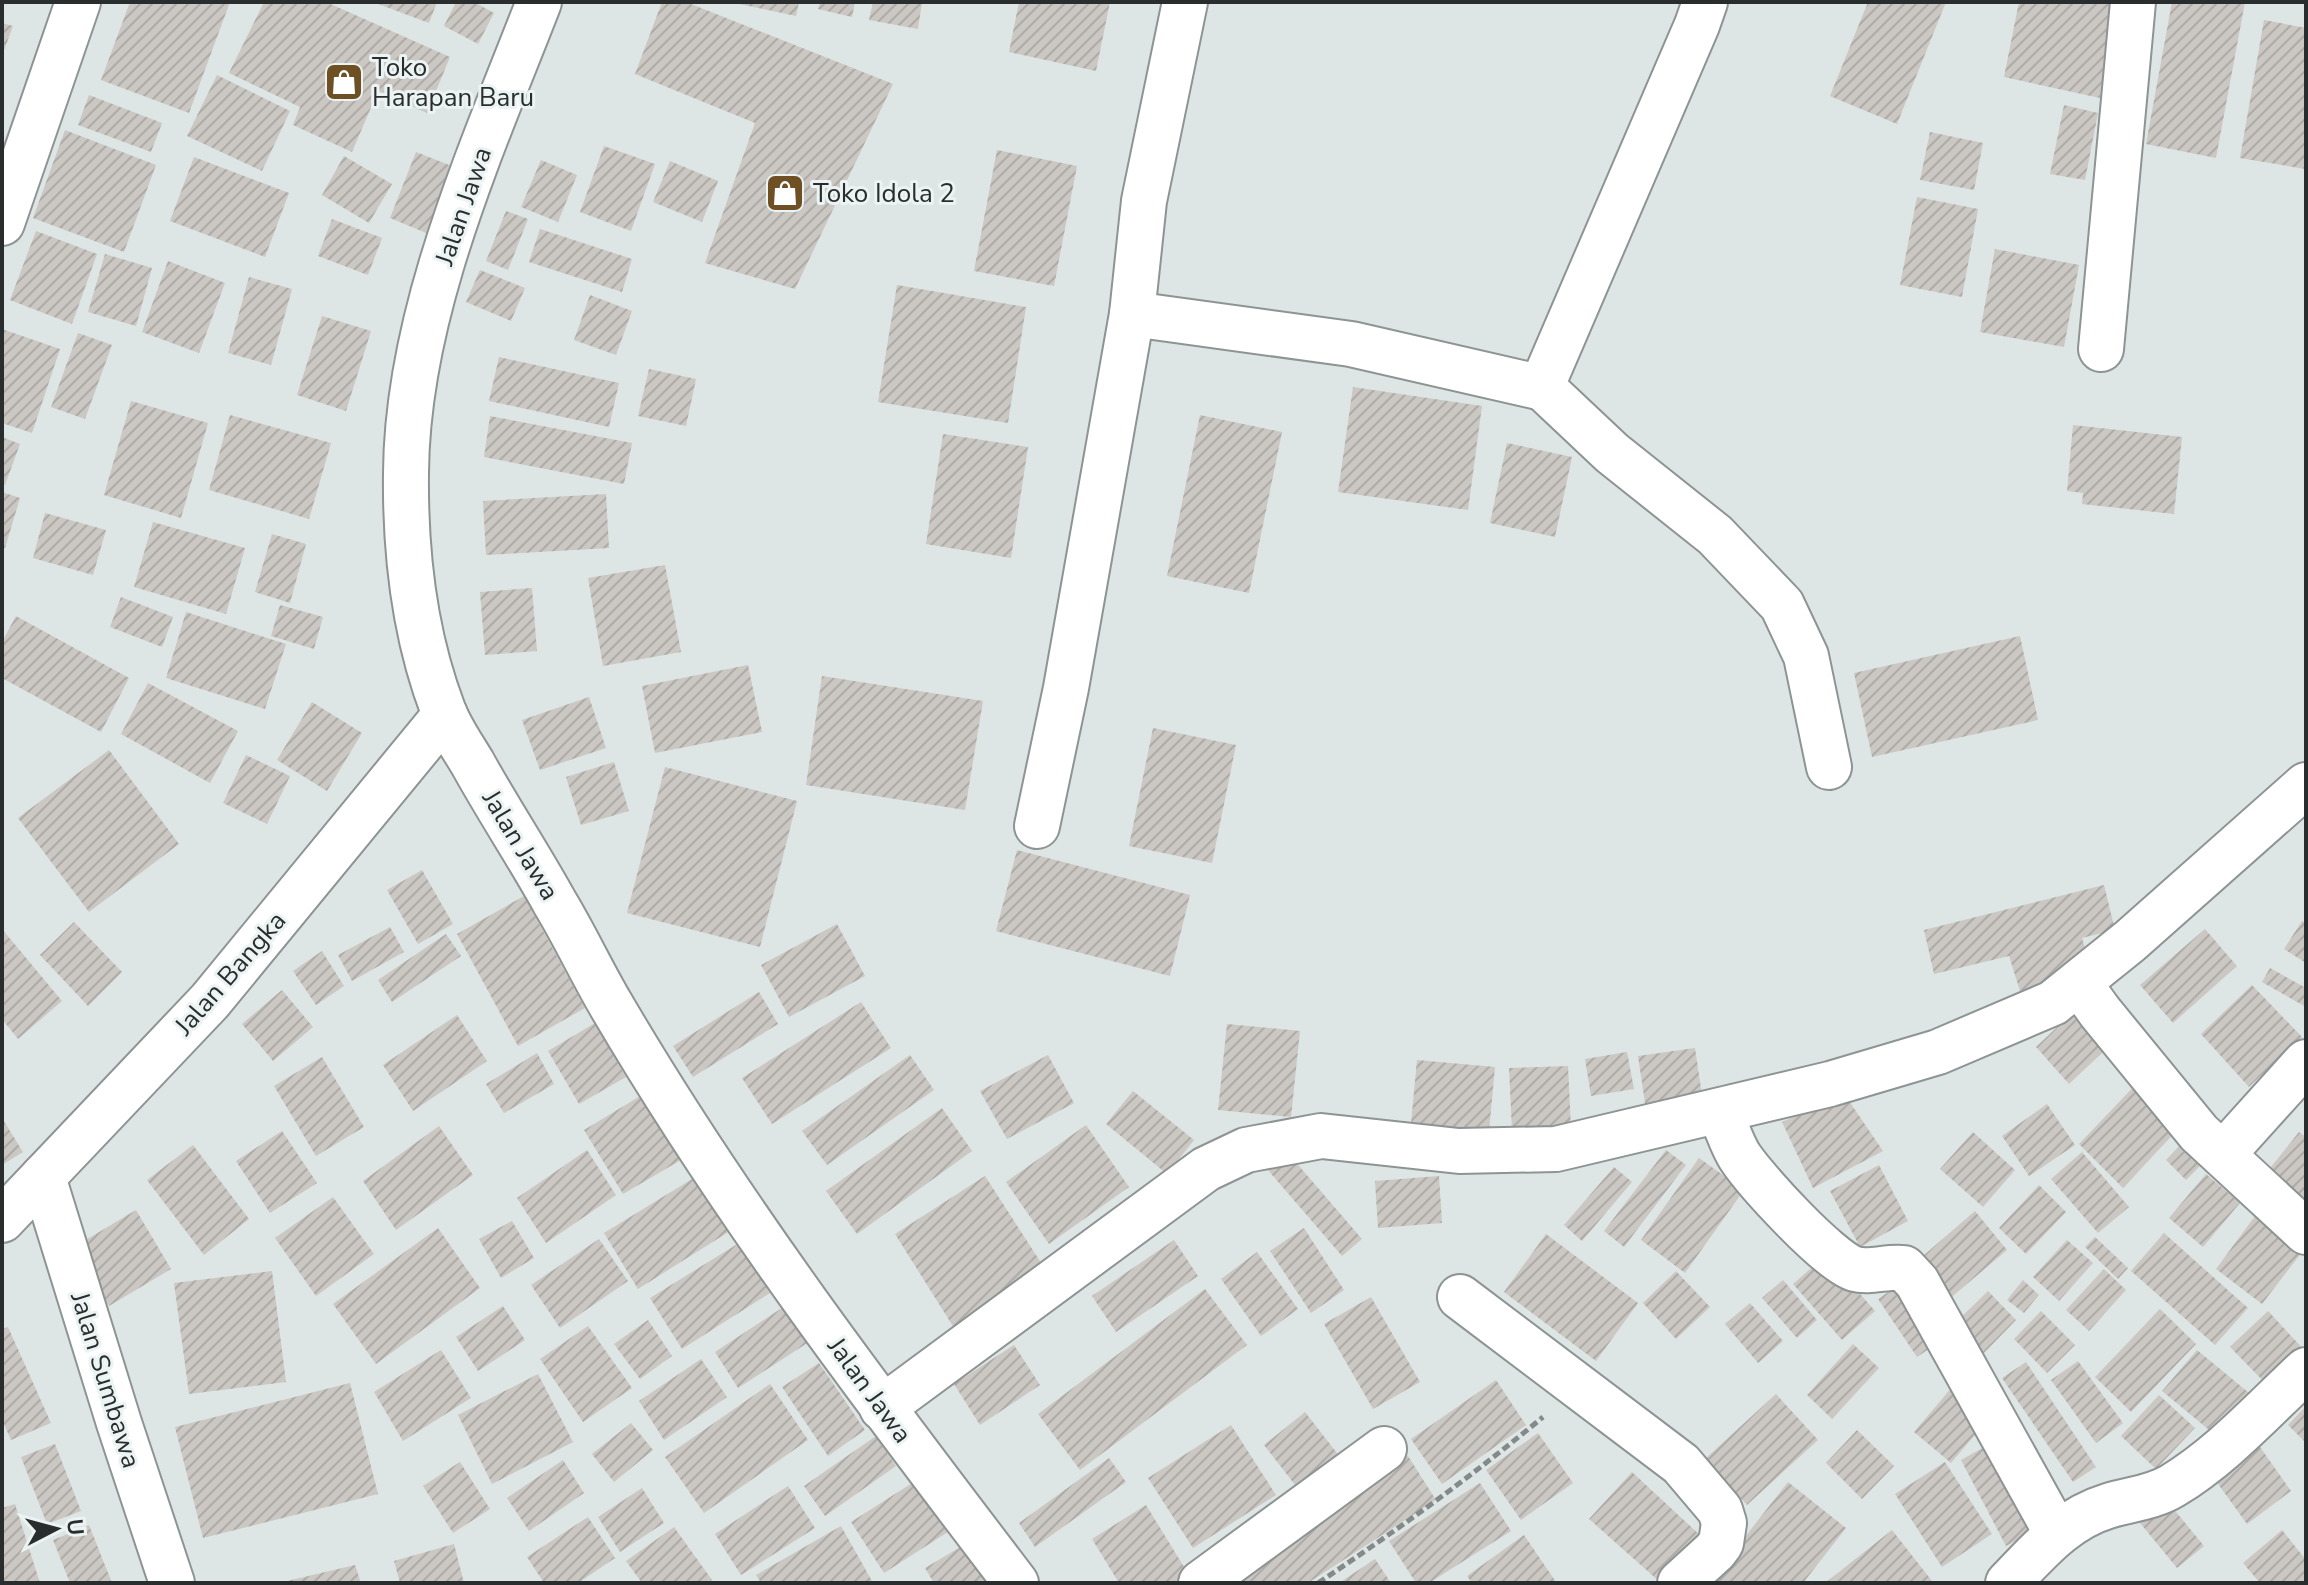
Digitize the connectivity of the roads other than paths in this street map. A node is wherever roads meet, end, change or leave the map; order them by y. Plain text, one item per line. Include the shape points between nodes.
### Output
1 (78, 2) edge
2 (539, 2) edge
3 (1185, 2) edge
4 (1705, 2) edge
5 (2133, 2) edge
6 (2, 223) edge
7 (1132, 314) junction
8 (2101, 349) dead end
9 (1543, 388) junction
10 (445, 715) junction
11 (1829, 767) dead end
12 (2306, 785) edge
13 (1037, 826) dead end
14 (2088, 996) junction
15 (2306, 1062) edge
16 (1728, 1131) junction
17 (2223, 1154) junction
18 (43, 1177) junction
19 (2, 1220) edge
20 (2306, 1232) edge
21 (1460, 1297) dead end
22 (2306, 1370) edge
23 (882, 1408) junction
24 (1384, 1449) dead end
25 (2057, 1534) junction
26 (172, 1583) edge
27 (1016, 1583) edge
28 (1201, 1583) edge
29 (1680, 1583) edge
30 (2008, 1583) edge

1 - 6 street
2 - 10 street, Jalan Jawa via 480,153 428,310 412,396 406,470 410,577 429,669
3 - 7 street via 1144,201
4 - 9 street
5 - 8 street
7 - 9 street via 1351,344
7 - 13 street
9 - 11 street via 1612,453 1715,535 1782,605 1806,656
10 - 18 street, Jalan Bangka via 210,1001
10 - 23 street, Jalan Jawa via 611,1005 780,1266
12 - 14 street via 2130,941
14 - 16 street via 2053,1003 1938,1052 1830,1084
14 - 17 street via 2199,1133
15 - 17 street
16 - 23 street via 1556,1149 1459,1151 1321,1136 1246,1150 1206,1169
16 - 25 street via 1789,1212 1849,1267 1897,1267 1910,1273
17 - 20 street
18 - 19 street, Jalan Bangka
18 - 26 street, Jalan Sumbawa
21 - 29 street via 1681,1464 1720,1510 1721,1543
22 - 25 street via 2215,1455 2172,1486 2076,1518
23 - 27 street, Jalan Jawa
24 - 28 street
25 - 30 street

